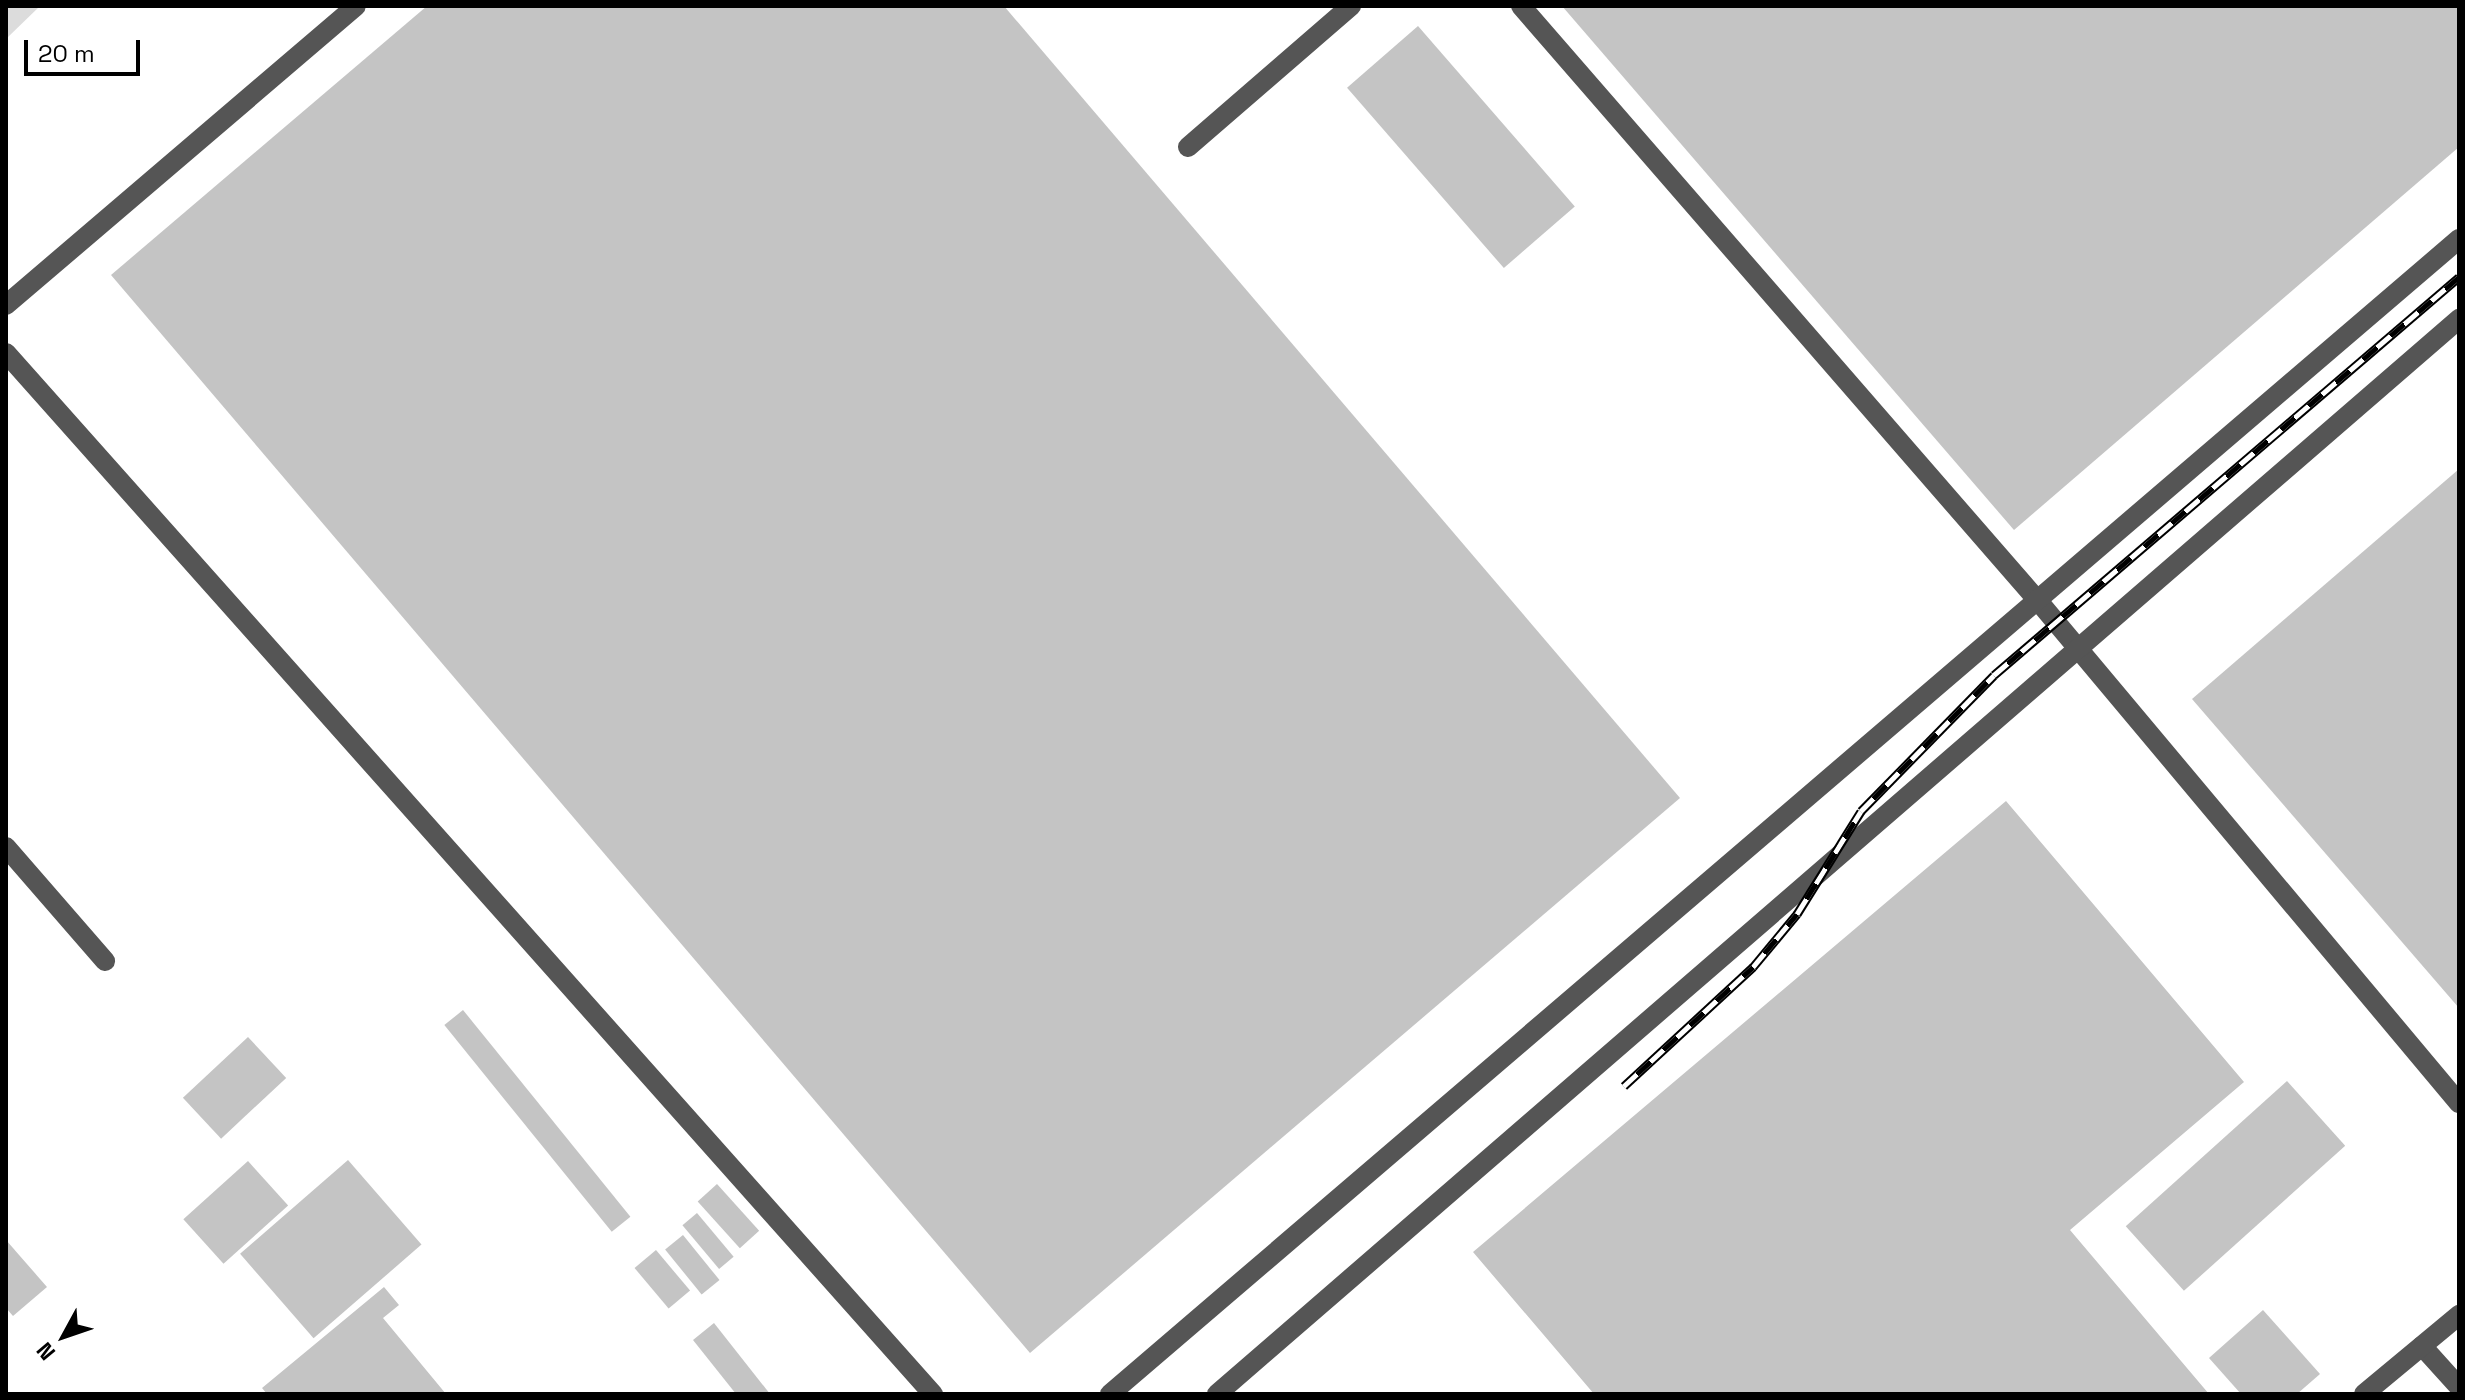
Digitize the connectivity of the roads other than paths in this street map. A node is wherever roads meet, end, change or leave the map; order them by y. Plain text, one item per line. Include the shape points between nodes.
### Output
1 (356, 6) edge
2 (1351, 6) edge
3 (1521, 6) edge
4 (1188, 147) dead end
5 (2459, 239) edge
6 (6, 305) edge
7 (2459, 319) edge
8 (6, 353) edge
9 (2039, 602) junction
10 (2076, 646) junction
11 (6, 847) edge
12 (105, 961) dead end
13 (2459, 1103) edge
14 (2459, 1315) edge
15 (2422, 1346) junction
16 (2459, 1387) edge
17 (933, 1394) edge
18 (1110, 1394) edge
19 (1217, 1394) edge
20 (2364, 1394) edge

1 - 6 lane
2 - 4 lane
3 - 9 lane
5 - 9 lane
7 - 10 lane
8 - 17 lane
9 - 10 lane
9 - 18 lane
10 - 13 lane
10 - 19 lane
11 - 12 lane
14 - 15 lane
15 - 16 lane
15 - 20 lane

